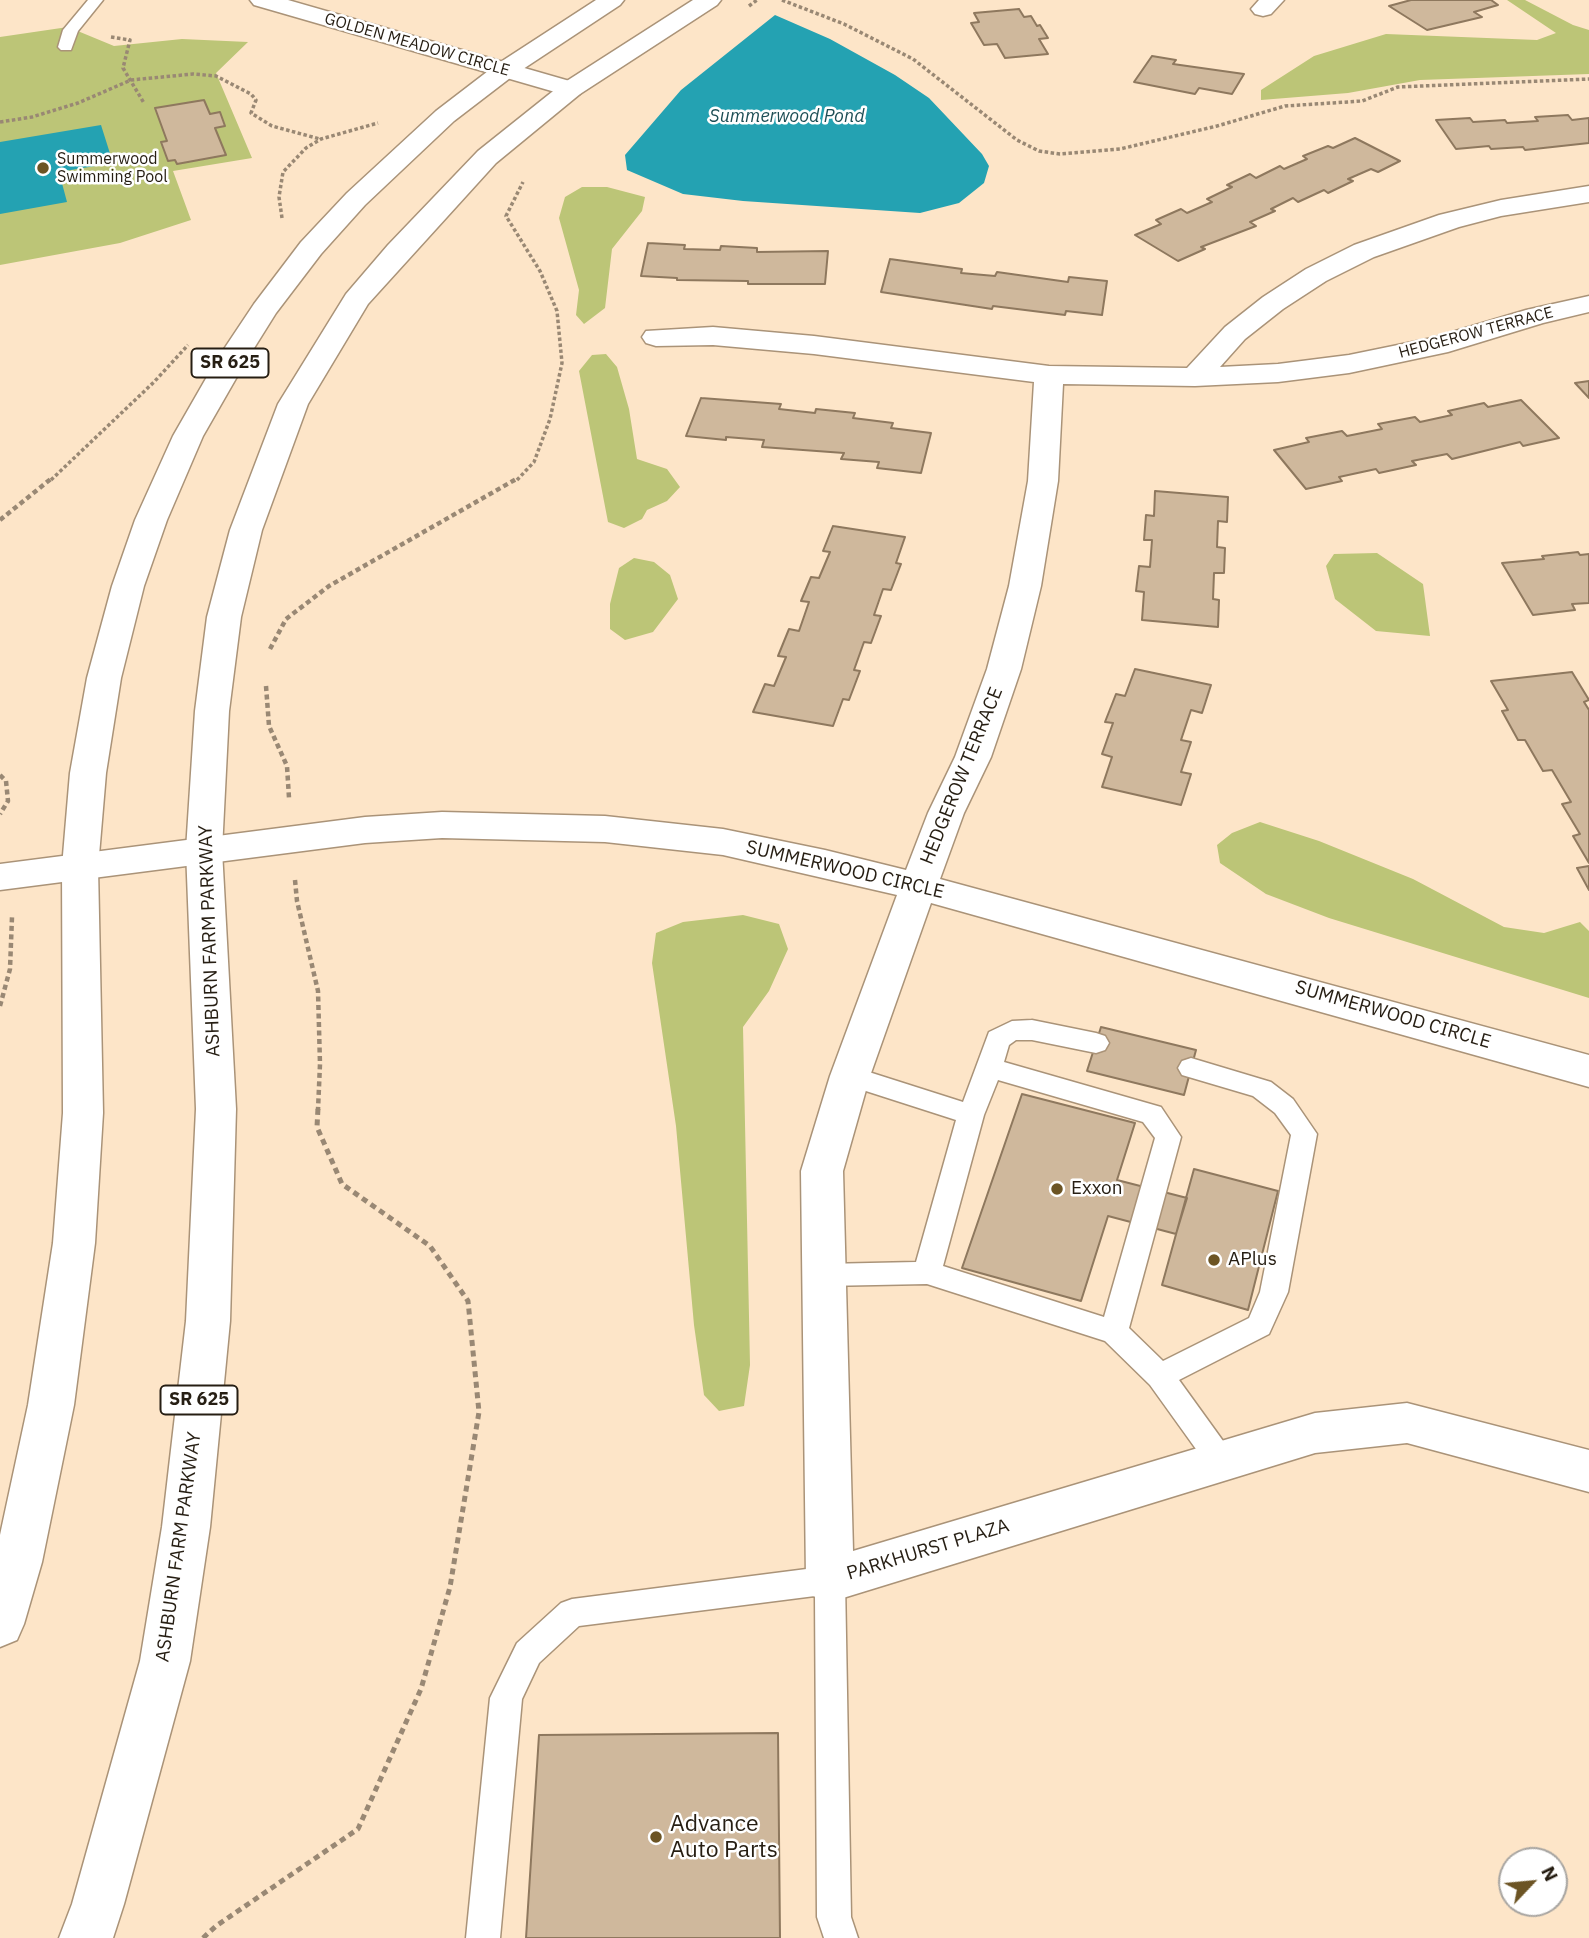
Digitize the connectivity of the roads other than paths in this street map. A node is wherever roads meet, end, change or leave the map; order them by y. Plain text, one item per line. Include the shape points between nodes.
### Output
1 (96, 0) edge
2 (262, 0) edge
3 (612, 0) edge
4 (709, 0) edge
5 (66, 47) dead end
6 (505, 70) junction
7 (571, 89) junction
8 (1589, 194) edge
9 (1589, 304) edge
10 (656, 337) dead end
11 (1049, 375) junction
12 (1195, 377) junction
13 (204, 850) junction
14 (80, 867) junction
15 (4, 877) edge
16 (918, 887) junction
17 (1096, 1043) dead end
18 (990, 1068) junction
19 (1191, 1068) dead end
20 (1589, 1071) edge
21 (850, 1076) junction
22 (971, 1115) junction
23 (927, 1273) junction
24 (824, 1275) junction
25 (1114, 1332) junction
26 (1160, 1376) junction
27 (1221, 1461) junction
28 (1589, 1471) edge
29 (830, 1580) junction
30 (0, 1624) edge
31 (86, 1938) edge
32 (483, 1938) edge
33 (841, 1938) edge

1 - 5 lane via 71,30
2 - 6 street, GOLDEN MEADOW CIRCLE
3 - 6 street, SR 625
4 - 7 street, ASHBURN FARM PARKWAY / SR 625
6 - 7 street, GOLDEN MEADOW CIRCLE
6 - 14 street, SR 625 via 445,117 356,199 311,248 264,310 188,436 128,586 107,665 88,773
7 - 13 street, ASHBURN FARM PARKWAY / SR 625 via 487,156 398,251 356,300 293,404 246,530 224,617 212,711
8 - 12 street via 1501,208 1364,251 1273,303 1235,333
9 - 12 street, HEDGEROW TERRACE via 1438,346 1349,364
10 - 11 street, HEDGEROW TERRACE via 713,336 814,345
11 - 12 street, HEDGEROW TERRACE
11 - 16 street, HEDGEROW TERRACE via 1043,481 1010,645 973,757
13 - 14 street, SUMMERWOOD CIRCLE
13 - 16 street, SUMMERWOOD CIRCLE via 442,825 605,829 723,842
13 - 31 street, ASHBURN FARM PARKWAY / SR 625 via 216,1109 208,1321 186,1527 165,1661
14 - 15 street
14 - 30 street, SR 625 via 83,1113 74,1243 51,1405
16 - 20 street, SUMMERWOOD CIRCLE
16 - 21 street, PARKHURST PLAZA
17 - 18 lane via 1032,1030 1012,1031 998,1039
18 - 22 lane
18 - 25 lane via 1152,1114 1168,1137
19 - 26 lane via 1262,1089 1284,1106 1304,1134 1274,1293 1259,1326
21 - 22 lane
21 - 24 street, PARKHURST PLAZA via 822,1171
22 - 23 lane
23 - 24 lane
23 - 25 lane
24 - 29 street, PARKHURST PLAZA
25 - 26 lane
26 - 27 lane
27 - 28 street, PARKHURST PLAZA via 1315,1433 1407,1423
27 - 29 street, PARKHURST PLAZA
29 - 32 lane via 572,1613 528,1653 506,1698
29 - 33 lane via 834,1917

